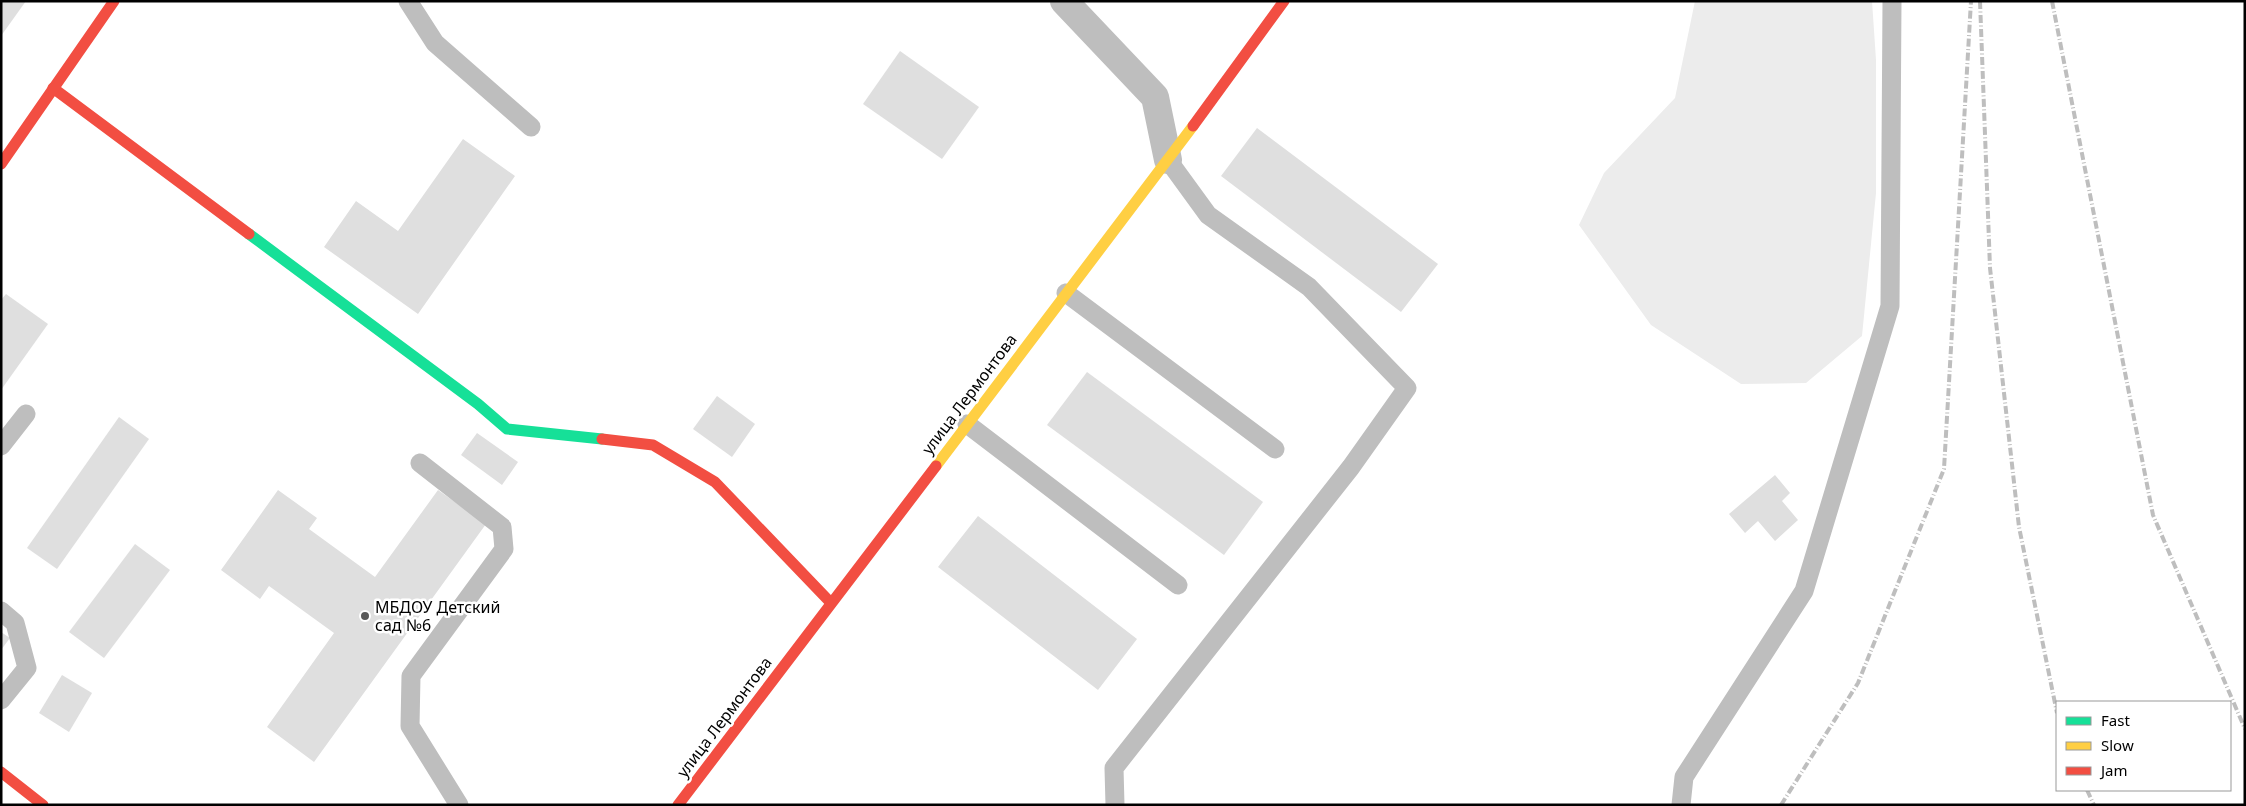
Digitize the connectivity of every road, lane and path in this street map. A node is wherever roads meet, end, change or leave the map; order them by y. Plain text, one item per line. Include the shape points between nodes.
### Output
1 (114, 1) edge
2 (408, 1) edge
3 (1064, 1) edge
4 (1284, 1) edge
5 (1892, 1) edge
6 (53, 88) junction
7 (531, 127) dead end
8 (1168, 160) junction
9 (1, 164) edge
10 (1066, 294) junction
11 (26, 414) dead end
12 (967, 424) junction
13 (1, 446) edge
14 (1275, 449) dead end
15 (420, 462) dead end
16 (1178, 585) dead end
17 (831, 603) junction
18 (1, 610) edge
19 (1, 700) edge
20 (1, 772) edge
21 (43, 805) edge
22 (459, 805) edge
23 (678, 805) edge
24 (1115, 805) edge
25 (1681, 805) edge

1 - 6 street
2 - 7 lane via 435,43
3 - 8 street via 1155,97
4 - 8 street, улица Лермонтова
5 - 25 lane via 1890,306 1804,591 1684,777
6 - 9 street
6 - 17 street via 470,398 507,429 653,445 715,482
8 - 10 street, улица Лермонтова
8 - 24 lane via 1208,215 1309,287 1407,388 1352,467 1114,768
10 - 12 street, улица Лермонтова
10 - 14 lane
11 - 13 lane
12 - 16 lane
12 - 17 street, улица Лермонтова
15 - 22 lane via 502,527 504,549 410,676 410,726
17 - 23 street, улица Лермонтова
18 - 19 lane via 15,623 27,668
20 - 21 street

